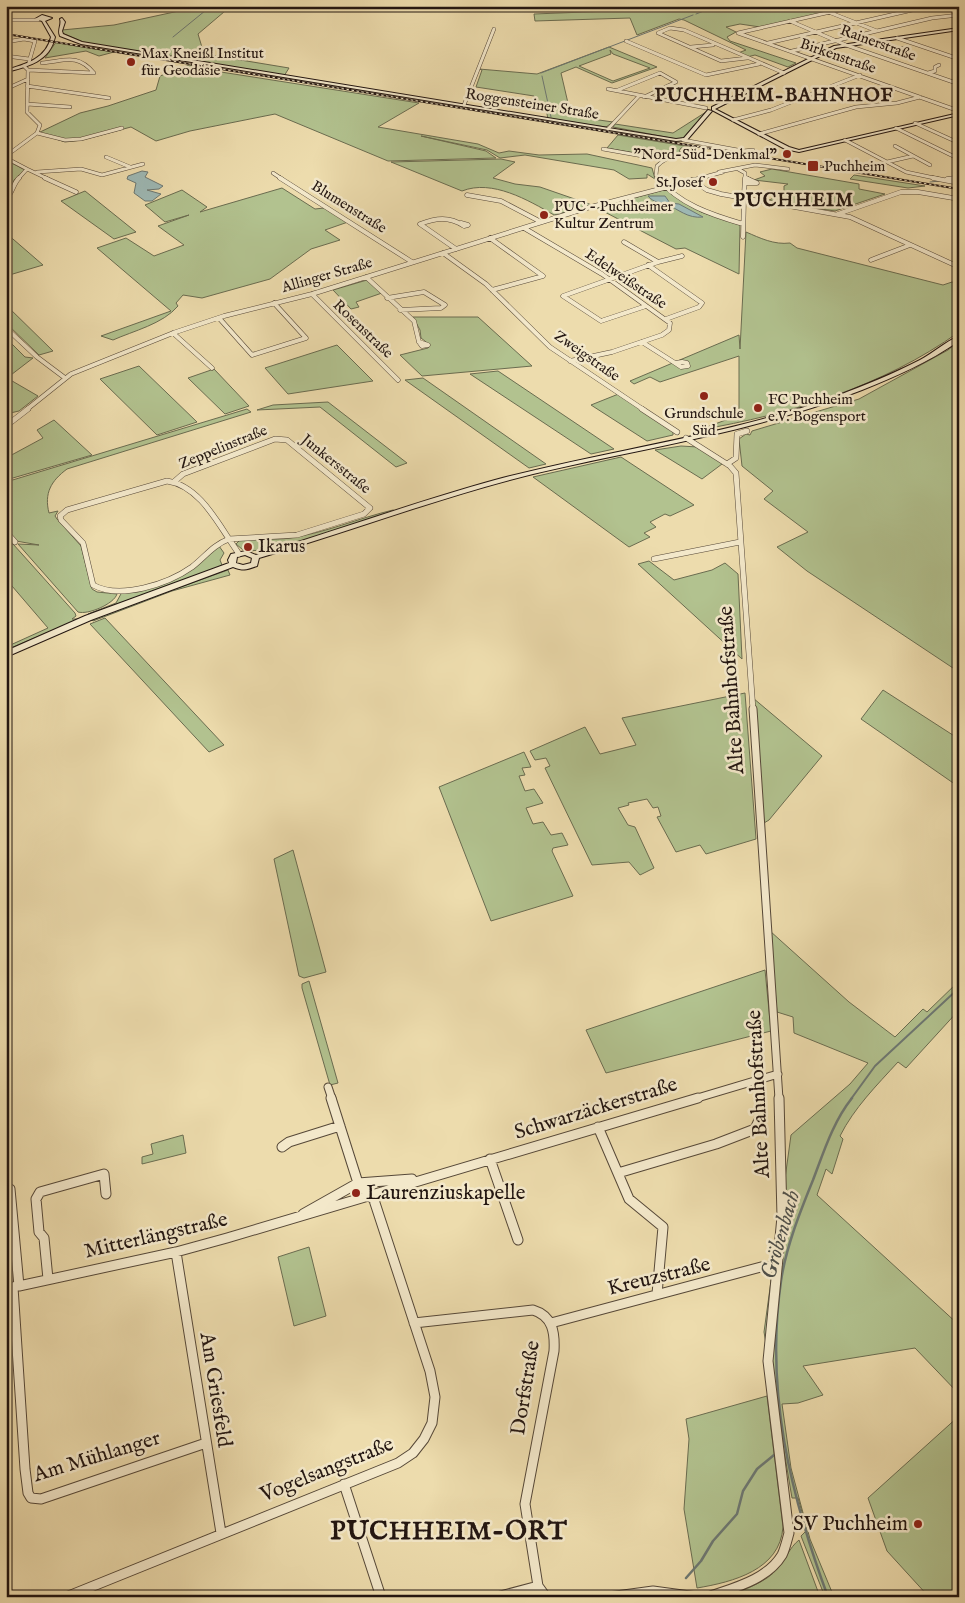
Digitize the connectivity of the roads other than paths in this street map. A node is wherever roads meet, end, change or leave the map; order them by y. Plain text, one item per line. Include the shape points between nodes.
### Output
1 (858, 6) edge
2 (930, 6) edge
3 (955, 6) edge
4 (912, 10) junction
5 (959, 10) edge
6 (830, 12) junction
7 (959, 15) edge
8 (41, 17) junction
9 (932, 18) junction
10 (6, 20) edge
11 (27, 20) joint
12 (790, 21) junction
13 (856, 23) junction
14 (494, 29) dead end
15 (959, 29) edge
16 (877, 31) junction
17 (816, 32) junction
18 (897, 38) junction
19 (20, 40) joint
20 (626, 41) dead end
21 (837, 41) junction
22 (871, 41) junction
23 (6, 42) edge
24 (767, 43) junction
25 (714, 45) junction
26 (846, 45) junction
27 (690, 48) junction
28 (902, 48) dead end
29 (791, 51) junction
30 (6, 56) edge
31 (803, 56) junction
32 (747, 58) junction
33 (811, 58) junction
34 (959, 59) edge
35 (806, 61) junction
36 (42, 63) dead end
37 (760, 64) junction
38 (939, 65) dead end
39 (26, 68) junction
40 (6, 71) edge
41 (784, 73) junction
42 (928, 73) junction
43 (860, 75) junction
44 (28, 79) junction
45 (959, 84) edge
46 (27, 86) junction
47 (6, 88) edge
48 (608, 89) dead end
49 (618, 90) junction
50 (642, 96) junction
51 (920, 97) junction
52 (109, 98) dead end
53 (26, 104) junction
54 (464, 105) junction
55 (70, 107) dead end
56 (711, 109) junction
57 (959, 112) edge
58 (733, 120) junction
59 (915, 123) junction
60 (122, 128) dead end
61 (896, 128) junction
62 (608, 129) junction
63 (37, 132) junction
64 (759, 134) junction
65 (683, 140) junction
66 (845, 140) junction
67 (959, 143) edge
68 (895, 146) dead end
69 (603, 149) dead end
70 (8, 151) edge
71 (743, 151) dead end
72 (704, 155) dead end
73 (913, 156) junction
74 (106, 157) dead end
75 (6, 158) edge
76 (959, 159) edge
77 (665, 160) junction
78 (887, 162) junction
79 (143, 164) dead end
80 (930, 165) dead end
81 (130, 167) junction
82 (27, 169) junction
83 (738, 169) junction
84 (788, 169) dead end
85 (37, 172) junction
86 (273, 173) dead end
87 (745, 177) junction
88 (959, 177) edge
89 (692, 180) junction
90 (947, 180) junction
91 (745, 183) junction
92 (959, 183) edge
93 (667, 186) junction
94 (76, 192) dead end
95 (466, 195) dead end
96 (744, 198) junction
97 (6, 199) edge
98 (959, 199) edge
99 (838, 214) junction
100 (541, 222) junction
101 (461, 224) dead end
102 (743, 224) junction
103 (524, 228) junction
104 (743, 237) dead end
105 (490, 238) junction
106 (624, 242) dead end
107 (910, 245) junction
108 (456, 249) junction
109 (443, 253) junction
110 (682, 256) dead end
111 (870, 260) dead end
112 (412, 262) junction
113 (658, 262) junction
114 (648, 266) junction
115 (959, 267) edge
116 (366, 277) junction
117 (608, 279) junction
118 (492, 290) junction
119 (312, 294) junction
120 (388, 298) junction
121 (274, 304) junction
122 (646, 306) junction
123 (400, 310) junction
124 (219, 318) junction
125 (666, 319) junction
126 (6, 328) edge
127 (173, 333) junction
128 (959, 338) edge
129 (419, 342) dead end
130 (642, 342) junction
131 (570, 361) junction
132 (675, 363) dead end
133 (212, 368) dead end
134 (65, 378) junction
135 (398, 380) dead end
136 (6, 426) edge
137 (747, 431) dead end
138 (677, 432) dead end
139 (281, 438) joint
140 (686, 438) junction
141 (727, 464) junction
142 (175, 481) junction
143 (6, 532) edge
144 (229, 540) junction
145 (15, 542) dead end
146 (740, 542) junction
147 (239, 554) junction
148 (256, 557) junction
149 (654, 559) dead end
150 (233, 564) junction
151 (6, 654) edge
152 (778, 1074) junction
153 (328, 1087) dead end
154 (759, 1120) dead end
155 (340, 1126) junction
156 (598, 1127) junction
157 (282, 1147) dead end
158 (490, 1159) junction
159 (618, 1173) junction
160 (423, 1178) junction
161 (358, 1183) junction
162 (6, 1188) edge
163 (339, 1193) junction
164 (106, 1194) dead end
165 (369, 1196) junction
166 (344, 1202) junction
167 (300, 1216) junction
168 (518, 1240) dead end
169 (176, 1252) junction
170 (776, 1266) junction
171 (48, 1279) junction
172 (13, 1287) edge
173 (657, 1294) junction
174 (414, 1323) junction
175 (551, 1323) junction
176 (206, 1443) junction
177 (344, 1484) junction
178 (221, 1533) junction
179 (538, 1586) junction
180 (66, 1597) edge
181 (381, 1597) edge
182 (497, 1597) edge
183 (546, 1597) edge
184 (609, 1597) edge
185 (697, 1597) edge
186 (708, 1597) edge

1 - 6 street
2 - 4 street
3 - 5 street
4 - 9 street
4 - 13 street
6 - 12 street
6 - 13 street
7 - 9 street
8 - 11 street
8 - 39 street via 53,38 49,50
8 - 54 street, Roggensteiner Straße via 62,20 61,35 81,43
9 - 16 street
10 - 11 street
12 - 17 street, Rainerstraße
12 - 24 street, Birkenstraße via 738,33
13 - 16 street
13 - 17 street
14 - 54 street
15 - 18 street
16 - 21 street
17 - 21 street, Rainerstraße
17 - 24 street
18 - 22 street
18 - 34 street
19 - 23 street
19 - 30 street via 34,41 29,60
20 - 37 street via 706,75
21 - 26 street, Rainerstraße
21 - 29 street
22 - 26 street
22 - 28 street
24 - 29 street, Birkenstraße
25 - 27 street
25 - 27 street via 677,28 658,33
25 - 32 street
26 - 33 street
26 - 42 street, Rainerstraße
27 - 32 street via 723,61
29 - 31 street, Birkenstraße
31 - 33 street, Birkenstraße
31 - 35 street
32 - 37 street
33 - 35 street
33 - 43 street, Birkenstraße
35 - 41 street
36 - 39 street via 76,58 94,73
37 - 41 street
38 - 42 street
39 - 40 street
39 - 44 street
41 - 56 street
42 - 45 street, Rainerstraße
43 - 51 street, Birkenstraße
43 - 58 street via 772,110
44 - 46 street
44 - 47 street
46 - 52 street
46 - 53 street
48 - 49 street
49 - 50 street
49 - 50 street via 660,73 676,82
50 - 56 street
50 - 62 street
51 - 57 street, Birkenstraße
51 - 64 street via 856,107
53 - 55 street
53 - 63 street via 28,115 40,123
54 - 62 street, Roggensteiner Straße
56 - 58 street
56 - 65 street
57 - 59 street
58 - 64 street
59 - 61 street
59 - 67 street
60 - 63 street via 65,140
61 - 66 street
61 - 76 street
62 - 65 street, Roggensteiner Straße
63 - 70 street
64 - 66 street via 796,151
65 - 71 street, Roggensteiner Straße
66 - 78 street
68 - 73 street
69 - 77 street
70 - 75 street
72 - 77 street via 692,153
73 - 78 street
73 - 80 street
74 - 81 street
75 - 82 street
77 - 93 street via 657,166 656,173
78 - 90 street via 906,172
79 - 81 street
81 - 85 street via 102,175 81,170
82 - 85 street
82 - 97 street
83 - 84 street, Allinger Straße via 758,165
83 - 87 street via 745,173
83 - 89 street, Allinger Straße
85 - 94 street
86 - 112 street, Blumenstraße
87 - 91 street
87 - 91 street via 757,183
88 - 90 street
89 - 93 street, Allinger Straße
89 - 96 street via 713,192
90 - 92 street
91 - 96 street
93 - 100 street, Allinger Straße
93 - 102 street via 703,211
95 - 100 street via 501,201
96 - 99 street
96 - 102 street
98 - 99 street via 901,192
99 - 107 street
100 - 103 street, Allinger Straße
101 - 108 street via 451,218 420,224
102 - 104 street
103 - 105 street, Allinger Straße
103 - 117 street, Edelweißstraße
105 - 108 street, Allinger Straße
105 - 118 street via 544,276
106 - 113 street
107 - 111 street
107 - 115 street
108 - 109 street, Allinger Straße
109 - 112 street, Allinger Straße
109 - 118 street, Zweigstraße
110 - 113 street
112 - 116 street, Allinger Straße
113 - 114 street
114 - 117 street
114 - 125 street via 702,303
116 - 119 street, Allinger Straße
116 - 120 street
117 - 122 street, Edelweißstraße
117 - 122 street via 563,297 601,321
118 - 131 street, Zweigstraße via 546,344
119 - 121 street, Allinger Straße
119 - 135 street, Rosenstraße
120 - 123 street
120 - 123 street via 409,292 428,292 445,305
121 - 124 street, Allinger Straße
121 - 124 street via 306,338 252,355
122 - 125 street, Edelweißstraße
123 - 129 street via 415,323
124 - 127 street, Allinger Straße
125 - 130 street, Edelweißstraße via 670,326 668,331
126 - 134 street
127 - 133 street
127 - 134 street, Allinger Straße via 92,364
128 - 140 street via 922,362 850,394
130 - 131 street, Edelweißstraße
130 - 132 street
131 - 138 street, Zweigstraße
134 - 136 street, Allinger Straße
137 - 141 street via 737,434 736,458
139 - 142 street, Zeppelinstraße via 183,474
139 - 144 street, Junkersstraße via 369,506 367,513 293,536 244,536
140 - 141 street
140 - 148 street via 488,484
141 - 146 street, Alte Bahnhofstraße via 736,473
142 - 144 street via 205,507
142 - 144 street, Zeppelinstraße via 60,514 61,520 83,543 93,586 105,591 166,580 189,570 213,547
143 - 145 street
144 - 147 street
146 - 149 street
146 - 152 street, Alte Bahnhofstraße
147 - 148 street via 250,553
147 - 150 street via 232,558
148 - 150 street via 254,564 247,567
150 - 151 street via 88,618
152 - 156 street, Schwarzäckerstraße
152 - 170 street, Alte Bahnhofstraße via 782,1217
153 - 155 street
154 - 159 street via 754,1130
155 - 157 street
155 - 161 street
156 - 158 street, Schwarzäckerstraße
156 - 159 street
158 - 160 street, Schwarzäckerstraße
158 - 168 street
159 - 173 street via 629,1199 663,1227
160 - 161 street, Schwarzäckerstraße
160 - 165 street, Schwarzäckerstraße
161 - 163 street, Mitterlängstraße
161 - 165 street, Vogelsangstraße
162 - 172 street via 10,1189
163 - 166 street
163 - 167 street, Mitterlängstraße
164 - 171 street via 104,1174 40,1192 36,1199
165 - 166 street, Mitterlängstraße
165 - 174 street, Vogelsangstraße via 374,1200
166 - 167 street, Mitterlängstraße
167 - 169 street, Mitterlängstraße
169 - 171 street, Mitterlängstraße
169 - 176 street, Am Griesfeld
170 - 173 street, Kreuzstraße via 761,1266
170 - 186 street, Alte Bahnhofstraße via 768,1361 788,1539 782,1556 766,1571 746,1583
171 - 172 street, Mitterlängstraße
172 - 176 street, Am Mühlanger via 26,1488 31,1498 41,1499
173 - 175 street, Kreuzstraße
174 - 175 street, Dorfstraße via 533,1310 544,1314
174 - 177 street, Vogelsangstraße via 434,1394 430,1429 408,1458
175 - 179 street, Dorfstraße via 554,1352 525,1504
176 - 178 street, Am Griesfeld
177 - 178 street, Vogelsangstraße
177 - 181 street
178 - 180 street, Vogelsangstraße
179 - 182 street
179 - 183 street, Dorfstraße
184 - 185 street via 653,1591

